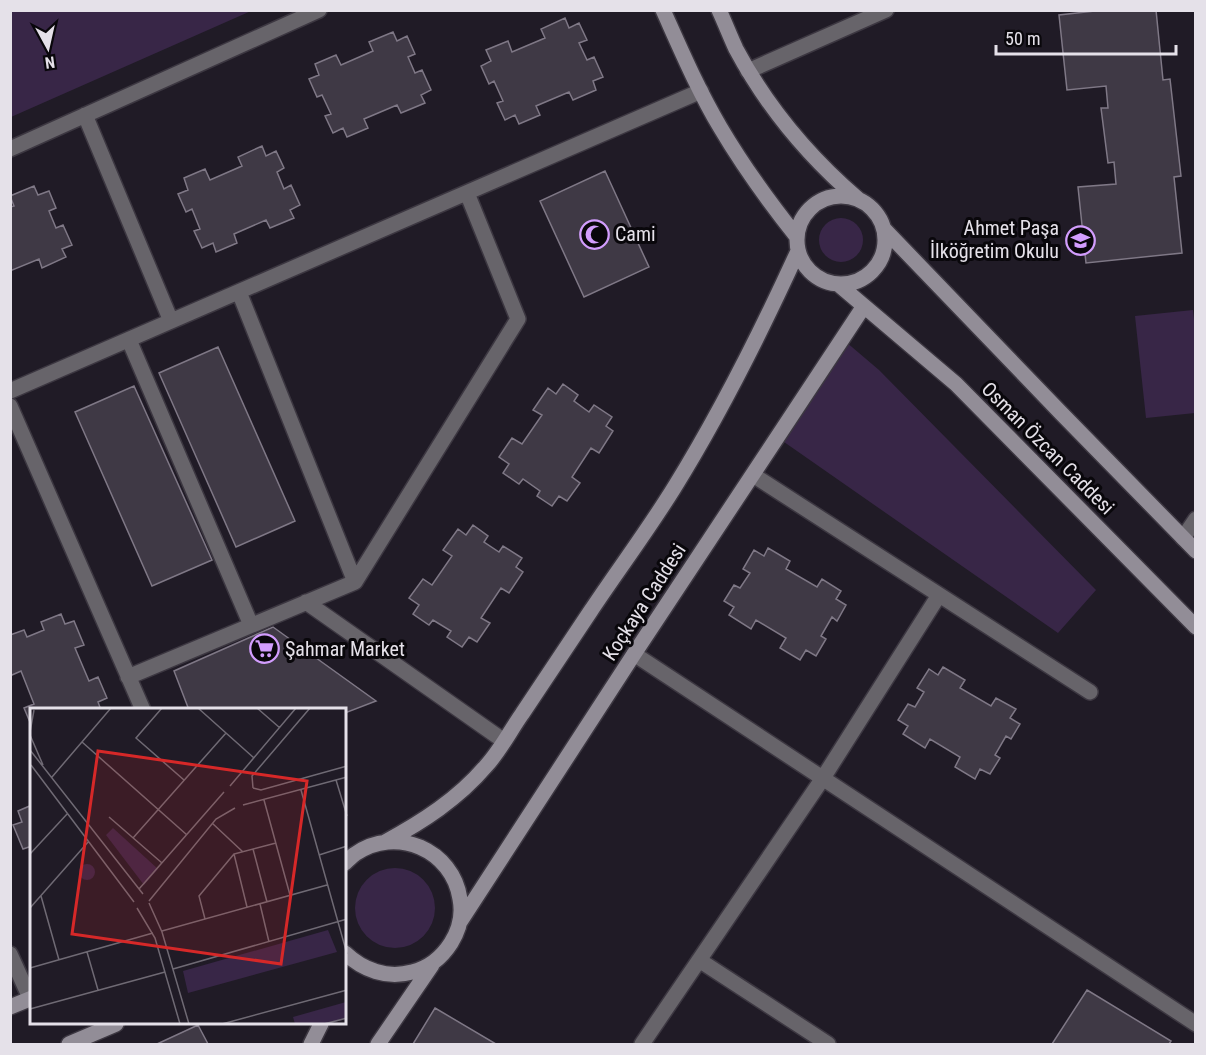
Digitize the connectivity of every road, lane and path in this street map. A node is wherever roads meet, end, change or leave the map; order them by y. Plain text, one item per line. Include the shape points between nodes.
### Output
1 (319, 10) edge
2 (663, 10) edge
3 (719, 10) edge
4 (886, 10) edge
5 (748, 71) junction
6 (701, 91) junction
7 (85, 115) junction
8 (10, 149) edge
9 (467, 193) junction
10 (858, 199) junction
11 (884, 230) junction
12 (798, 244) junction
13 (838, 284) junction
14 (238, 292) junction
15 (864, 306) junction
16 (171, 321) junction
17 (129, 340) junction
18 (10, 391) edge
19 (10, 406) edge
20 (753, 475) junction
21 (1196, 519) edge
22 (1183, 538) junction
23 (1196, 551) edge
24 (355, 582) junction
25 (939, 595) junction
26 (306, 602) junction
27 (251, 625) junction
28 (1196, 627) edge
29 (634, 654) junction
30 (128, 676) junction
31 (1090, 693) dead end
32 (142, 708) edge
33 (504, 741) junction
34 (823, 778) junction
35 (385, 842) junction
36 (346, 862) edge
37 (460, 922) junction
38 (346, 953) edge
39 (10, 954) edge
40 (699, 960) junction
41 (434, 962) junction
42 (30, 996) edge
43 (30, 998) edge
44 (10, 1007) edge
45 (1196, 1024) edge
46 (112, 1025) edge
47 (320, 1025) edge
48 (69, 1044) edge
49 (311, 1044) edge
50 (378, 1044) edge
51 (642, 1044) edge
52 (828, 1044) edge

1 - 7 street
2 - 6 main road
3 - 5 main road
4 - 5 street
5 - 10 main road via 791,132
6 - 9 street
6 - 12 main road via 744,165
7 - 8 street
7 - 16 street
9 - 14 street
9 - 24 street via 518,320
10 - 11 main road via 870,206
10 - 12 main road via 831,197 818,203 800,224
11 - 13 main road via 882,257 875,268 864,278
11 - 22 main road, Osman Özcan Caddesi
12 - 13 main road via 804,264 813,274
12 - 33 main road, Koçkaya Caddesi via 742,369 674,488
13 - 15 main road, Osman Özcan Caddesi
14 - 16 street
14 - 24 street
15 - 20 main road, Koçkaya Caddesi
15 - 28 main road, Osman Özcan Caddesi via 956,384
16 - 17 street
17 - 18 street
17 - 27 street
19 - 30 street
20 - 25 street
20 - 29 main road, Koçkaya Caddesi
21 - 22 street
22 - 23 main road, Osman Özcan Caddesi
24 - 26 street
25 - 31 street
25 - 34 street
26 - 27 street
26 - 33 street
27 - 30 street
29 - 34 street
29 - 37 main road, Koçkaya Caddesi
30 - 32 street
33 - 35 main road, Koçkaya Caddesi via 464,789 421,822
34 - 40 street
34 - 45 street
35 - 36 main road, Koçkaya Caddesi via 369,846
35 - 37 main road via 417,845 443,862 459,890
37 - 41 main road, Koçkaya Caddesi via 446,951
38 - 41 main road via 358,964 388,974 405,974
39 - 42 street
40 - 51 street
40 - 52 street
41 - 50 main road, Koçkaya Caddesi
43 - 44 main road
46 - 48 main road
47 - 49 main road

